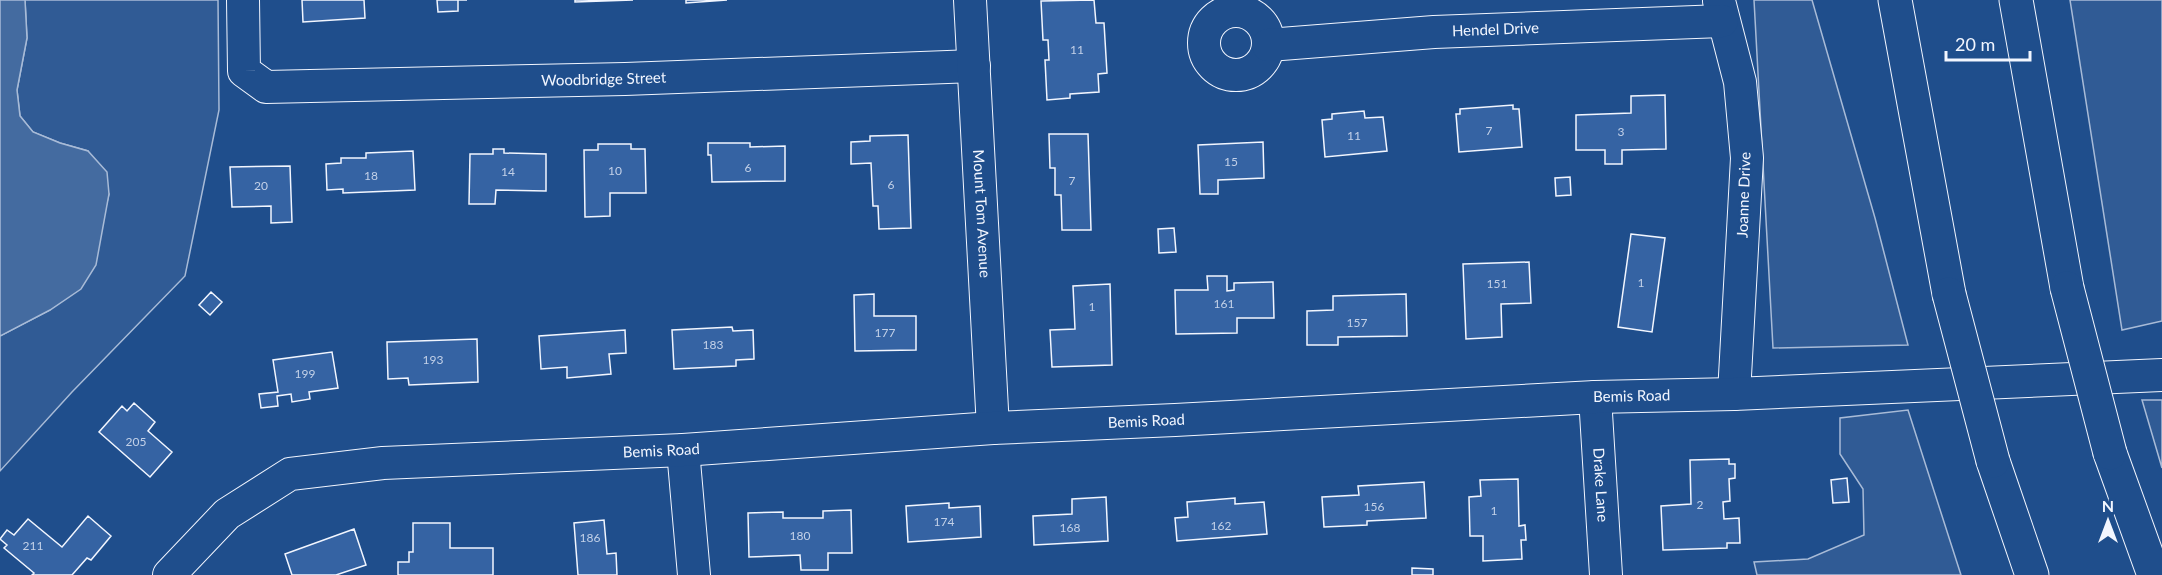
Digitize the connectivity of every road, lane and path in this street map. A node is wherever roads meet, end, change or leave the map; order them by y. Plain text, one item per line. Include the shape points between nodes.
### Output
1 (243, 0) edge
2 (970, 0) edge
3 (1895, 0) edge
4 (2016, 0) edge
5 (1720, 10) edge
6 (1268, 45) dead end
7 (974, 66) junction
8 (2162, 375) edge
9 (1734, 394) junction
10 (1595, 397) junction
11 (993, 428) junction
12 (684, 450) junction
13 (170, 575) edge
14 (694, 575) edge
15 (1606, 575) edge
16 (2032, 575) edge
17 (2154, 575) edge

1 - 7 street, Woodbridge Street via 244,71 266,87 625,80
2 - 7 street, Mount Tom Avenue
3 - 16 highway, bridge via 1948,294 1993,461
4 - 17 highway, bridge via 2067,288 2110,453
5 - 6 street, Hendel Drive
5 - 9 street, Joanne Drive via 1740,82 1748,158
7 - 11 street, Mount Tom Avenue
8 - 9 street, Bemis Road
9 - 10 street, Bemis Road
10 - 11 street, Bemis Road
10 - 15 street, Drake Lane
11 - 12 street, Bemis Road
12 - 13 street, Bemis Road via 383,463 290,474 227,514
12 - 14 street

